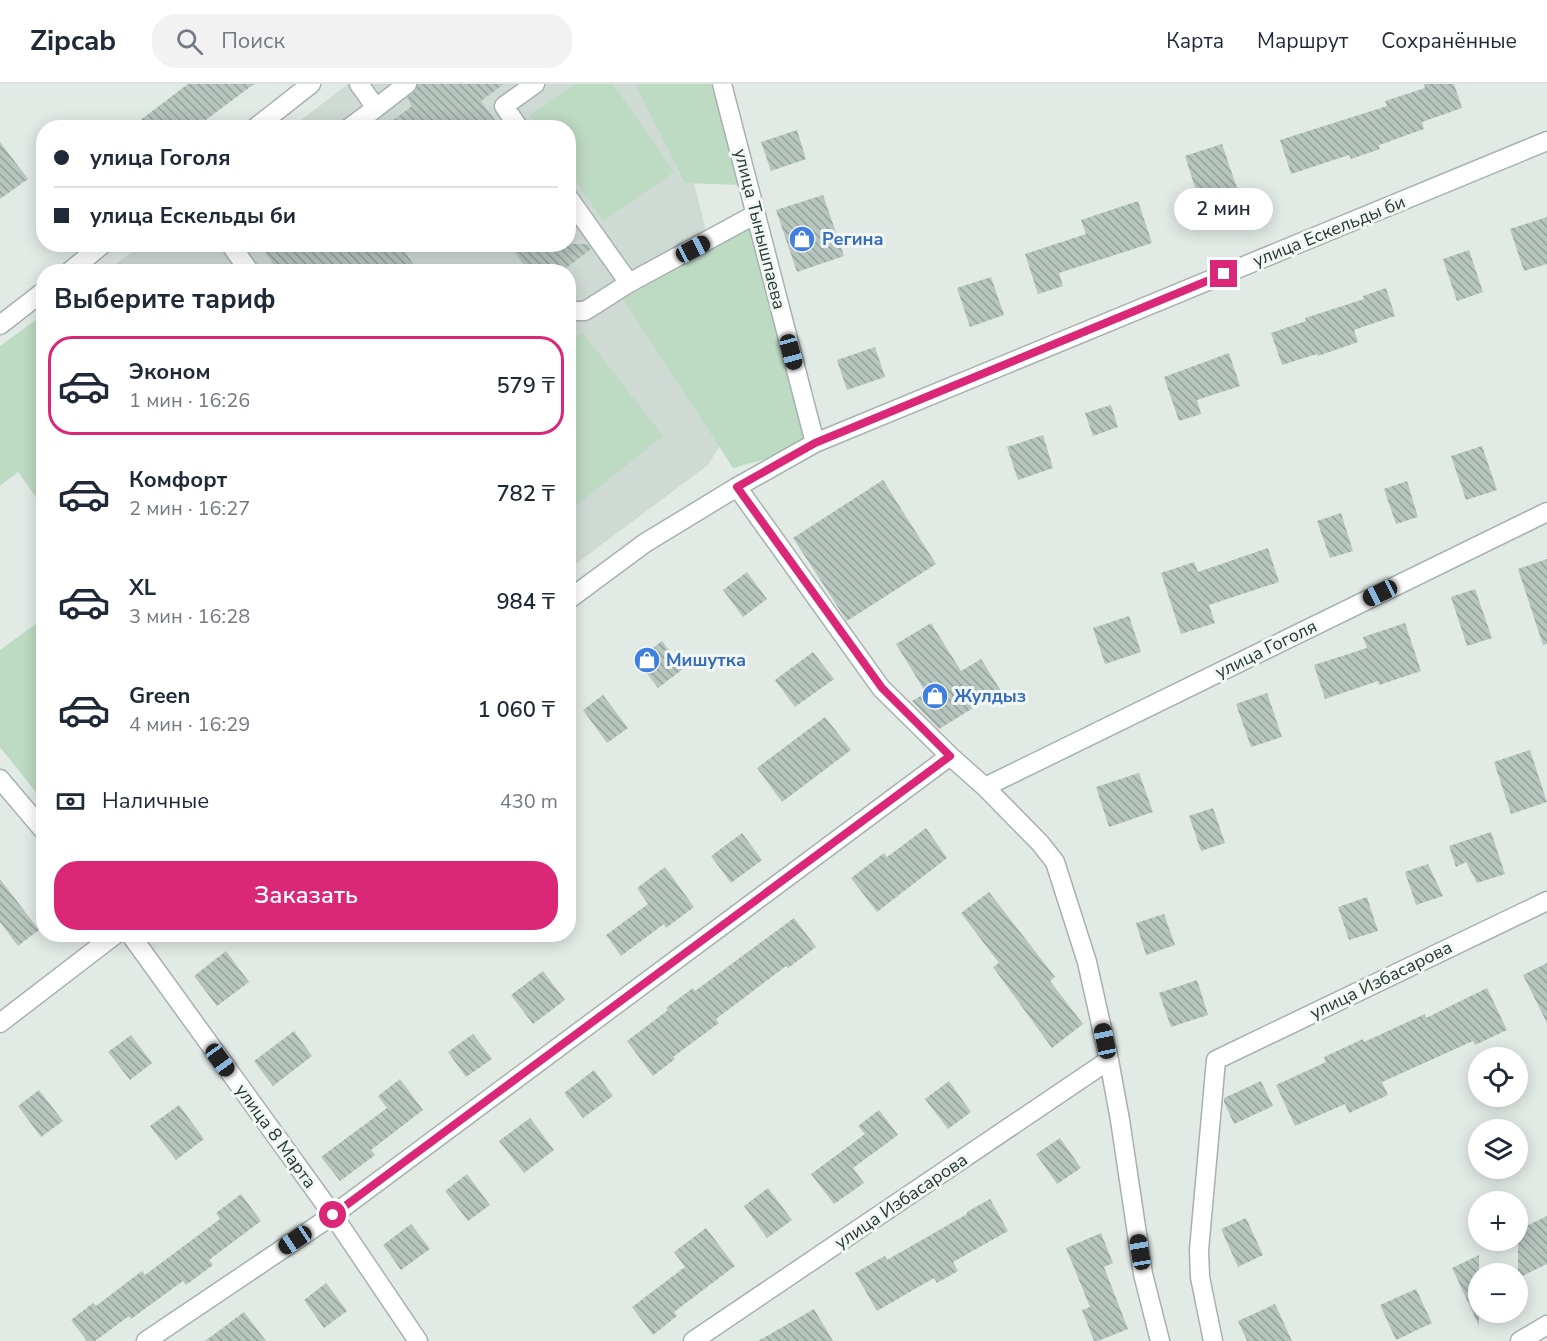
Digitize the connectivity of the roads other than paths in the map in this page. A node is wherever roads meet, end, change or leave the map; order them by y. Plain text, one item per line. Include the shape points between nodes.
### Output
1 (311, 84) edge
2 (358, 84) edge
3 (407, 84) edge
4 (535, 84) edge
5 (722, 84) edge
6 (376, 108) junction
7 (265, 120) edge
8 (360, 120) edge
9 (514, 120) edge
10 (1547, 141) edge
11 (576, 208) edge
12 (756, 214) junction
13 (94, 252) edge
14 (79, 264) edge
15 (629, 283) junction
16 (36, 297) edge
17 (576, 310) edge
18 (0, 325) edge
19 (815, 443) junction
20 (737, 487) junction
21 (1547, 512) edge
22 (576, 594) edge
23 (950, 756) junction
24 (0, 779) edge
25 (985, 786) junction
26 (36, 822) edge
27 (1547, 901) edge
28 (106, 942) edge
29 (136, 942) edge
30 (0, 1023) edge
31 (1109, 1060) junction
32 (333, 1215) junction
33 (1547, 1325) edge
34 (146, 1341) edge
35 (418, 1341) edge
36 (693, 1341) edge
37 (1160, 1341) edge
38 (1213, 1341) edge
39 (1520, 1341) edge

1 - 7 street
2 - 6 street
3 - 6 street
4 - 9 street via 504,106
5 - 12 street, улица Тынышпаева
6 - 8 street
10 - 19 street, улица Ескельды би
11 - 15 street
12 - 15 street
12 - 19 street, улица Тынышпаева
13 - 14 street
15 - 17 street via 585,311
16 - 18 street
19 - 20 street, улица Ескельды би
20 - 22 street, улица Ескельды би via 645,543
20 - 23 street via 882,688
21 - 25 street, улица Гоголя
23 - 25 street
23 - 32 street
24 - 26 street
25 - 31 street via 1055,862 1087,962
27 - 38 street, улица Избасарова via 1216,1060 1198,1250
28 - 30 street
29 - 32 street, улица 8 Марта
31 - 36 street, улица Избасарова
31 - 37 street via 1143,1274
32 - 34 street
32 - 35 street, улица 8 Марта
33 - 39 street

